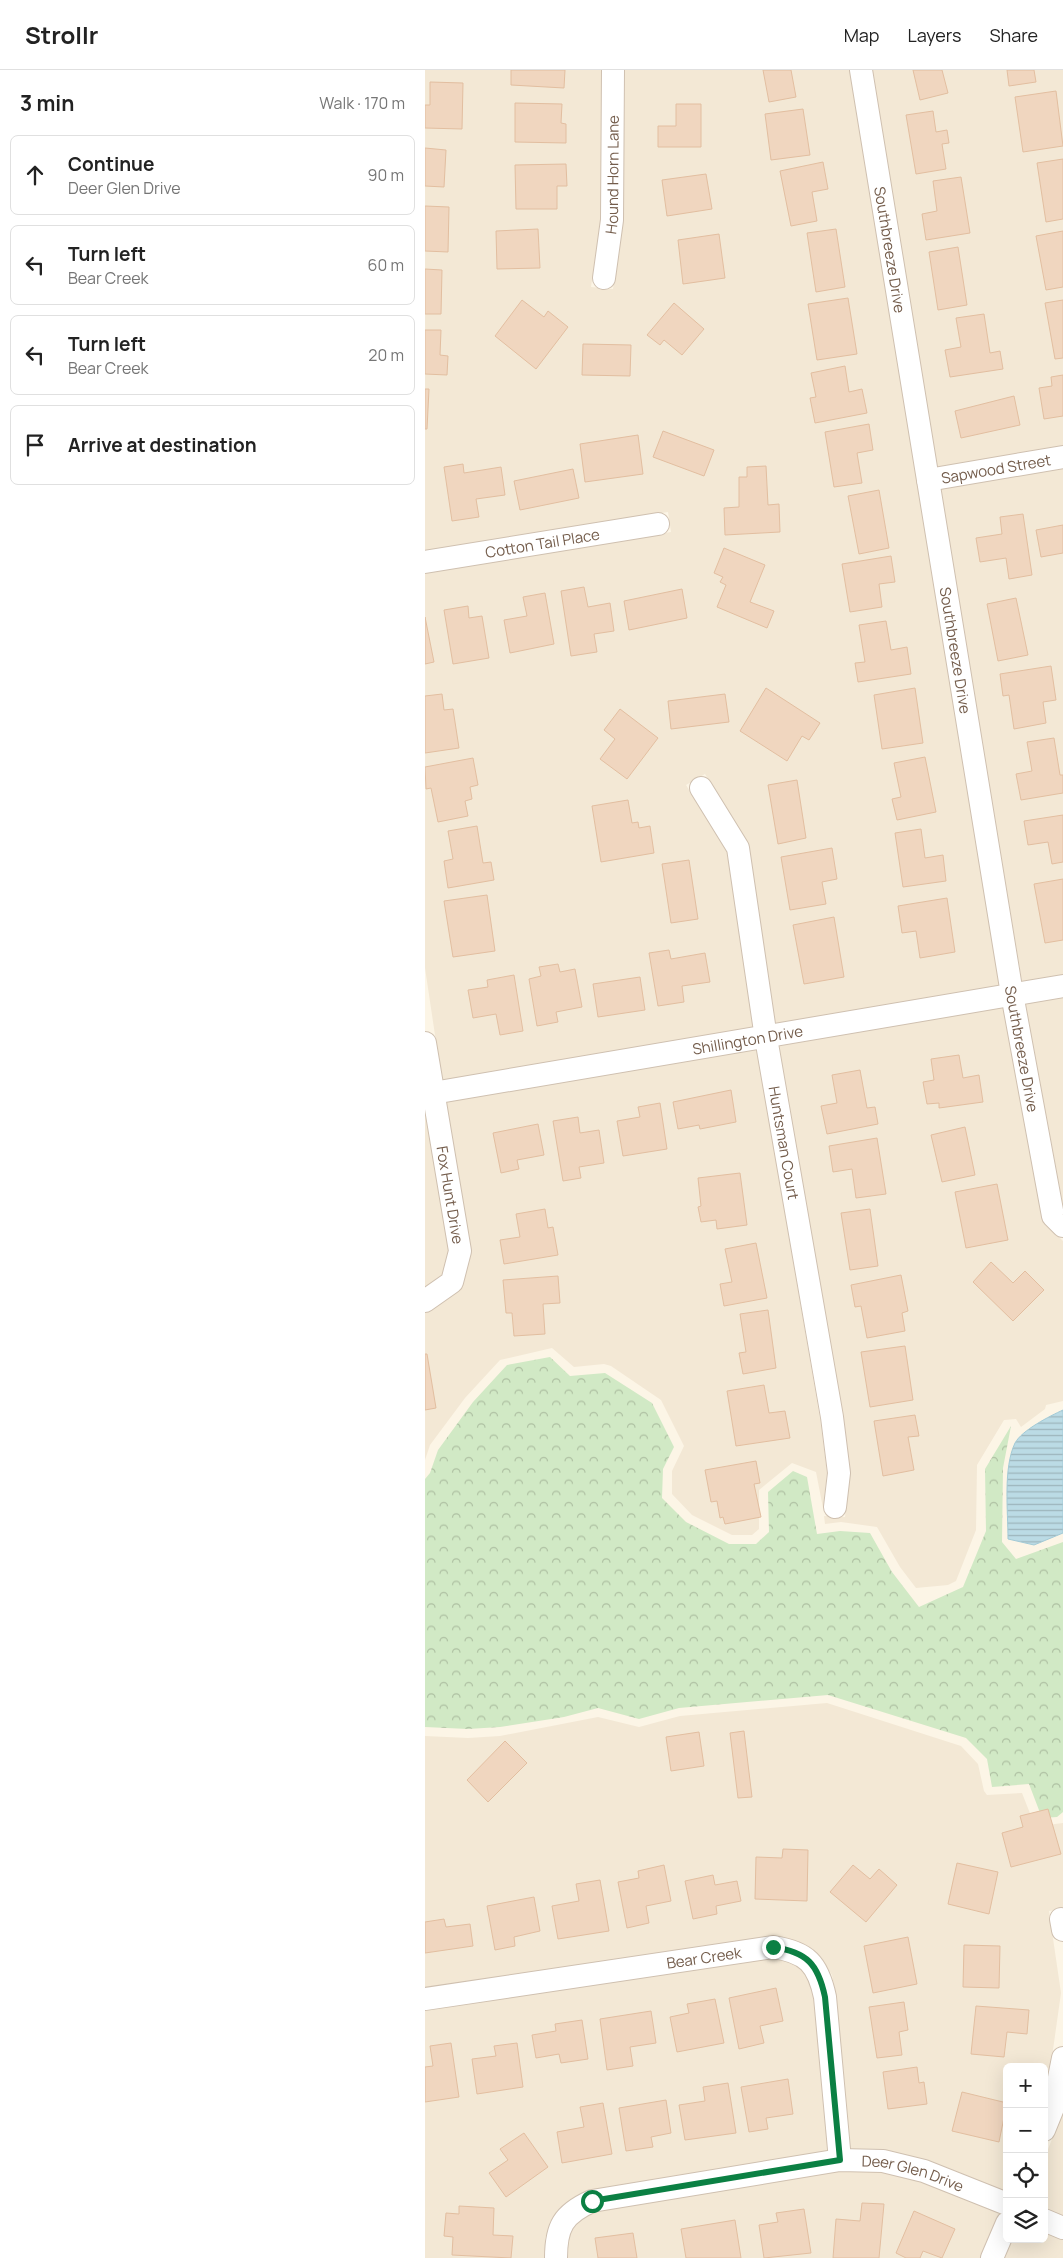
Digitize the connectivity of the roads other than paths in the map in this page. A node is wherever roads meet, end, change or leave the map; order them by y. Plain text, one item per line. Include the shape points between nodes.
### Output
1 (613, 70) edge
2 (861, 70) edge
3 (604, 278) dead end
4 (1063, 457) edge
5 (928, 480) junction
6 (658, 524) dead end
7 (425, 562) edge
8 (701, 788) dead end
9 (1063, 986) edge
10 (1012, 994) junction
11 (766, 1038) junction
12 (425, 1043) edge
13 (433, 1093) junction
14 (1063, 1226) edge
15 (425, 1301) edge
16 (835, 1507) dead end
17 (425, 1999) edge
18 (1063, 2058) edge
19 (1048, 2120) edge
20 (840, 2160) junction
21 (1003, 2202) edge
22 (1048, 2222) edge
23 (1063, 2228) edge
24 (1003, 2232) edge
25 (556, 2258) edge
26 (992, 2258) edge

1 - 3 street, Hound Horn Lane via 612,220
2 - 5 street, Southbreeze Drive
4 - 5 street, Sapwood Street
5 - 10 street, Southbreeze Drive
6 - 7 street, Cotton Tail Place
8 - 11 street, Huntsman Court via 738,848
9 - 10 street, Shillington Drive
10 - 11 street, Shillington Drive
10 - 14 street, Southbreeze Drive via 1053,1216
11 - 13 street, Shillington Drive
11 - 16 street, Huntsman Court via 832,1417 839,1473
12 - 13 street, Fox Hunt Drive
13 - 15 street, Fox Hunt Drive via 460,1251 452,1282
17 - 20 street, Bear Creek via 773,1947 795,1950 813,1964 823,1987
18 - 19 street
20 - 21 street, Deer Glen Drive via 883,2161 916,2169
20 - 25 street, Deer Glen Drive via 592,2201 576,2208 565,2220 556,2237
22 - 23 street
24 - 26 street

